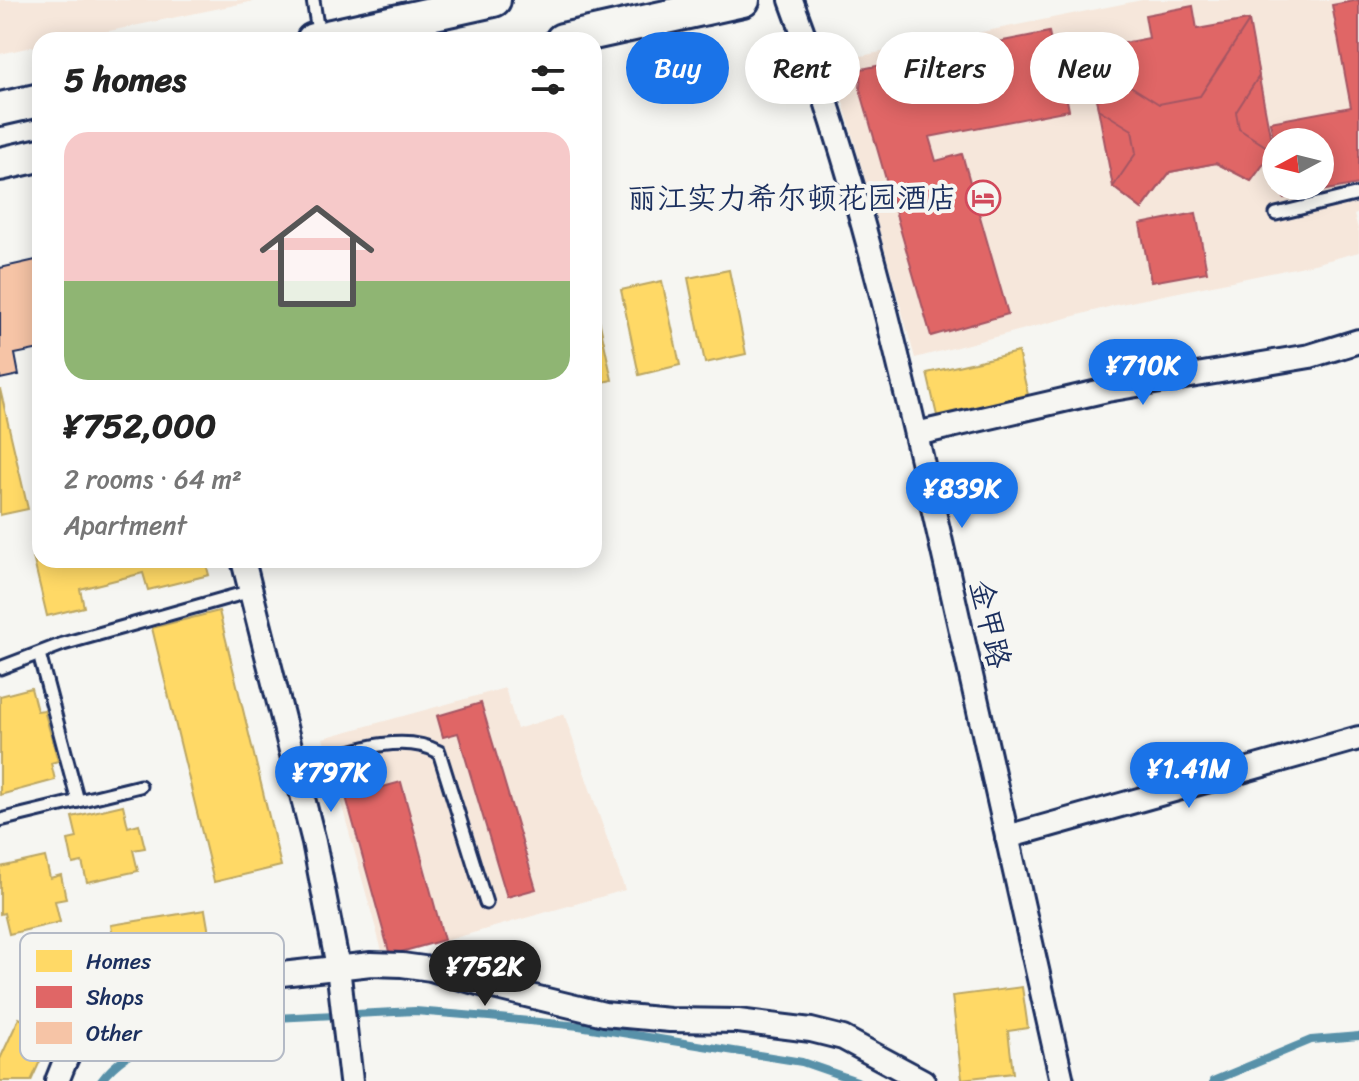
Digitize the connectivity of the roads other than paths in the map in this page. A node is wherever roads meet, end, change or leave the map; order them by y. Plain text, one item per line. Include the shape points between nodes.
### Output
1 (313, 0) edge
2 (494, 0) edge
3 (743, 0) edge
4 (791, 0) edge
5 (315, 32) edge
6 (348, 32) edge
7 (598, 32) edge
8 (32, 102) edge
9 (0, 109) edge
10 (32, 157) edge
11 (0, 164) edge
12 (1359, 194) edge
13 (1276, 214) dead end
14 (1359, 341) edge
15 (916, 434) junction
16 (245, 568) edge
17 (251, 591) junction
18 (39, 654) junction
19 (0, 668) edge
20 (1359, 738) edge
21 (296, 768) junction
22 (140, 786) dead end
23 (78, 801) junction
24 (0, 820) edge
25 (1007, 837) junction
26 (486, 903) dead end
27 (338, 967) junction
28 (284, 973) edge
29 (67, 1061) edge
30 (57, 1081) edge
31 (351, 1081) edge
32 (923, 1081) edge
33 (1062, 1081) edge

1 - 5 lane
2 - 6 main road
3 - 7 main road
4 - 15 street, 金甲路 via 874,266
8 - 9 main road
10 - 11 main road
12 - 13 lane
14 - 15 street via 1310,356 1107,390
15 - 25 street, 金甲路
16 - 17 street
17 - 18 lane
17 - 21 street
18 - 19 lane
18 - 23 lane
20 - 25 street
21 - 26 lane via 392,742 419,743 439,752
21 - 27 street
22 - 23 lane
23 - 24 lane
25 - 33 street, 金甲路
27 - 28 street
27 - 31 street
27 - 32 street via 431,969 604,1014 811,1030 843,1038
29 - 30 street

